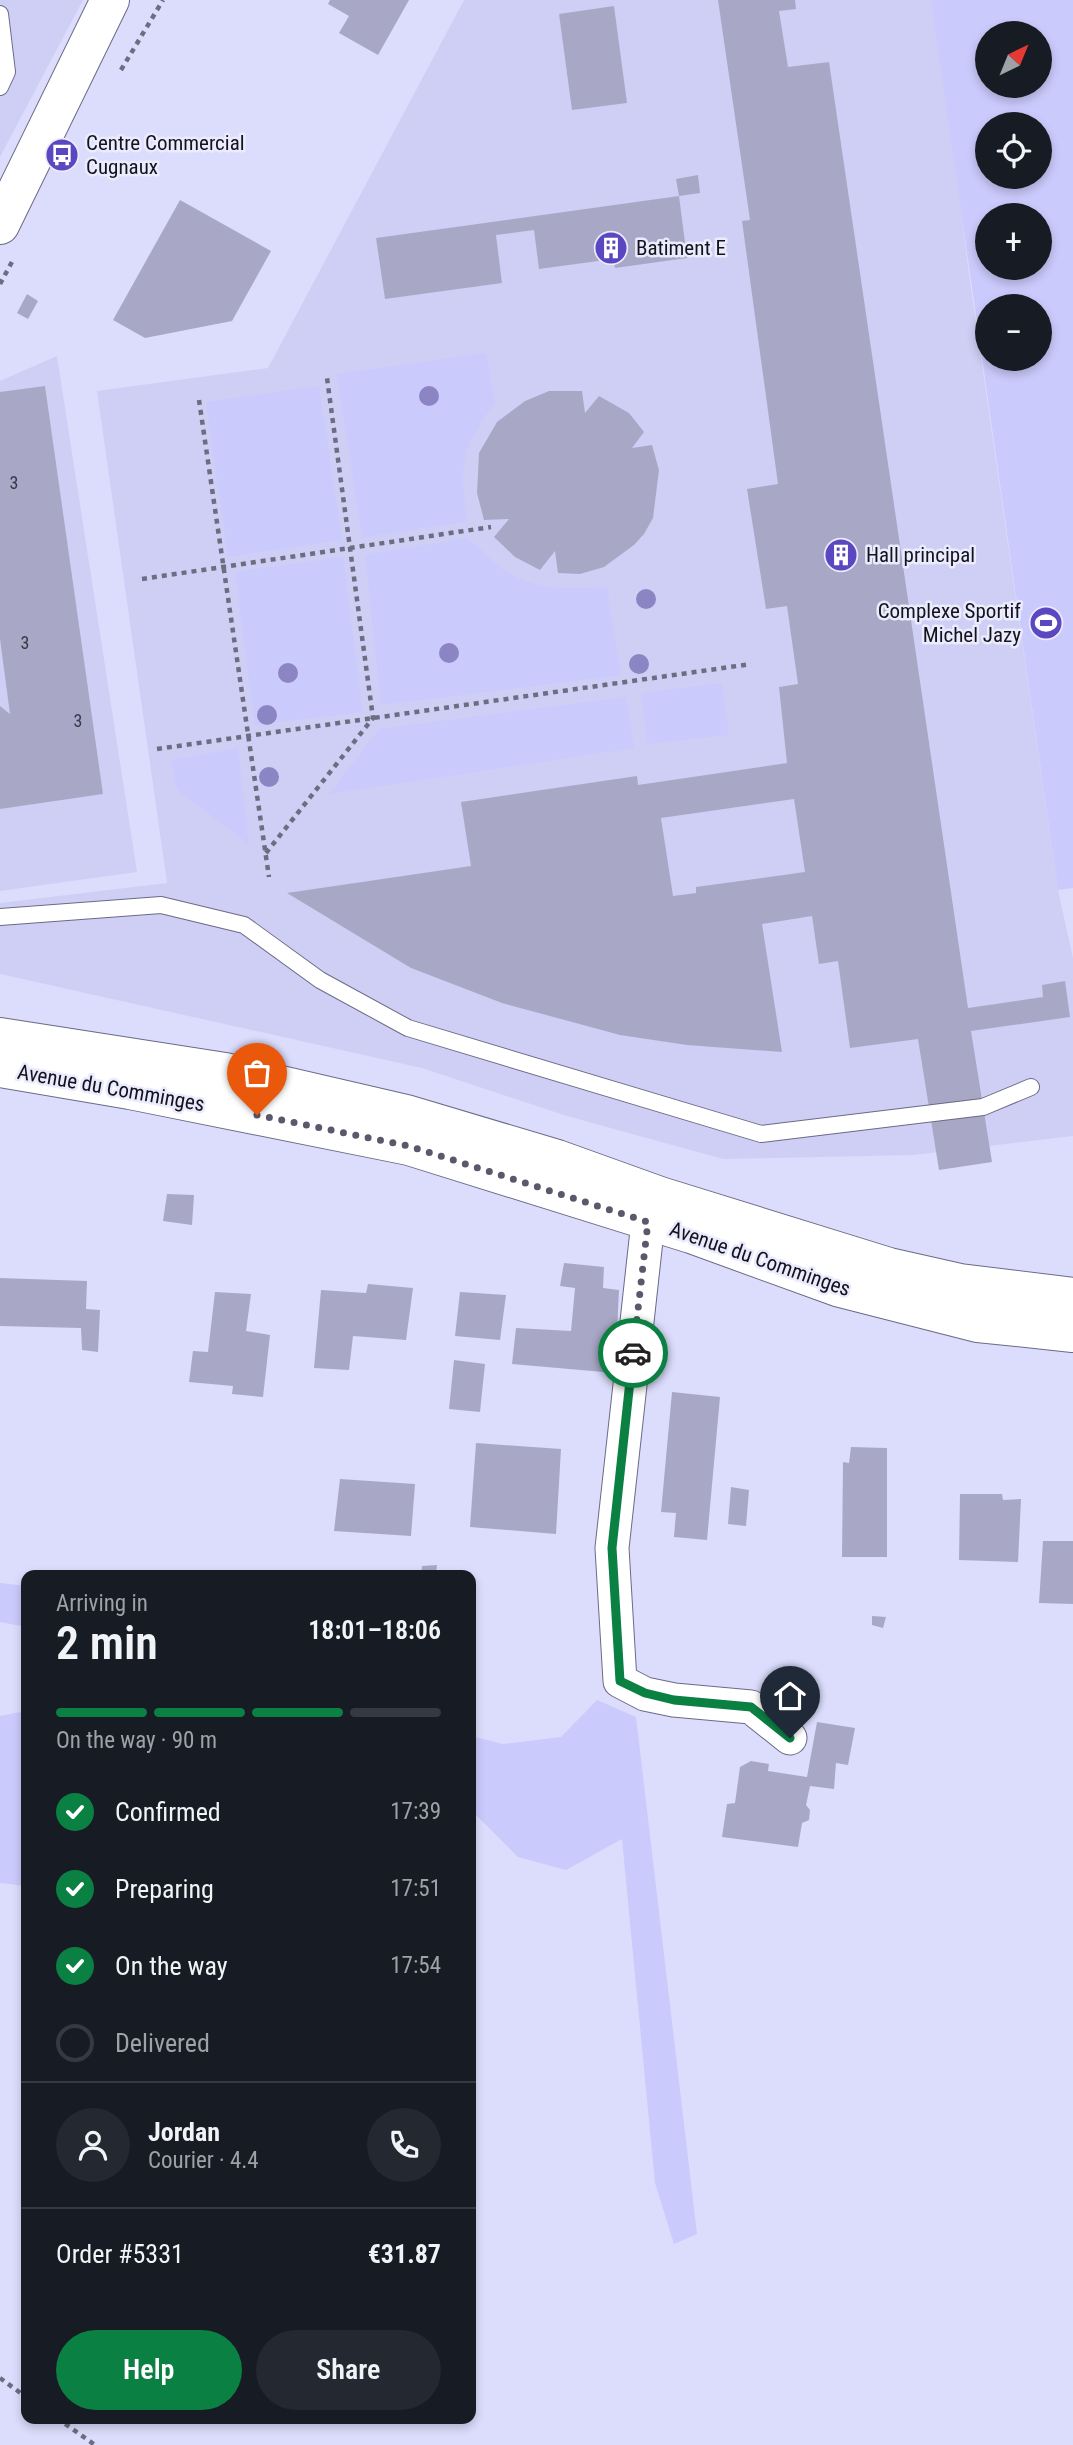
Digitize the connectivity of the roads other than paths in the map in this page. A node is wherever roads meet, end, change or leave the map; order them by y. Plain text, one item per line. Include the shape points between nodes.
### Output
1 (110, 0) edge
2 (0, 14) edge
3 (0, 87) edge
4 (0, 225) edge
5 (0, 917) edge
6 (0, 1037) edge
7 (0, 1068) edge
8 (1031, 1087) dead end
9 (648, 1222) junction
10 (1073, 1297) edge
11 (1073, 1333) edge
12 (790, 1738) dead end

1 - 4 main road
2 - 3 lane via 7,72
5 - 8 lane via 161,905 244,925 320,980 408,1028 761,1134 983,1107
6 - 10 main road, Avenue du Comminges via 225,1072 406,1114 889,1267 960,1283
7 - 9 main road, Avenue du Comminges via 409,1146
9 - 11 main road, Avenue du Comminges via 837,1287 978,1322
9 - 12 street via 612,1548 620,1681 674,1700 751,1707

